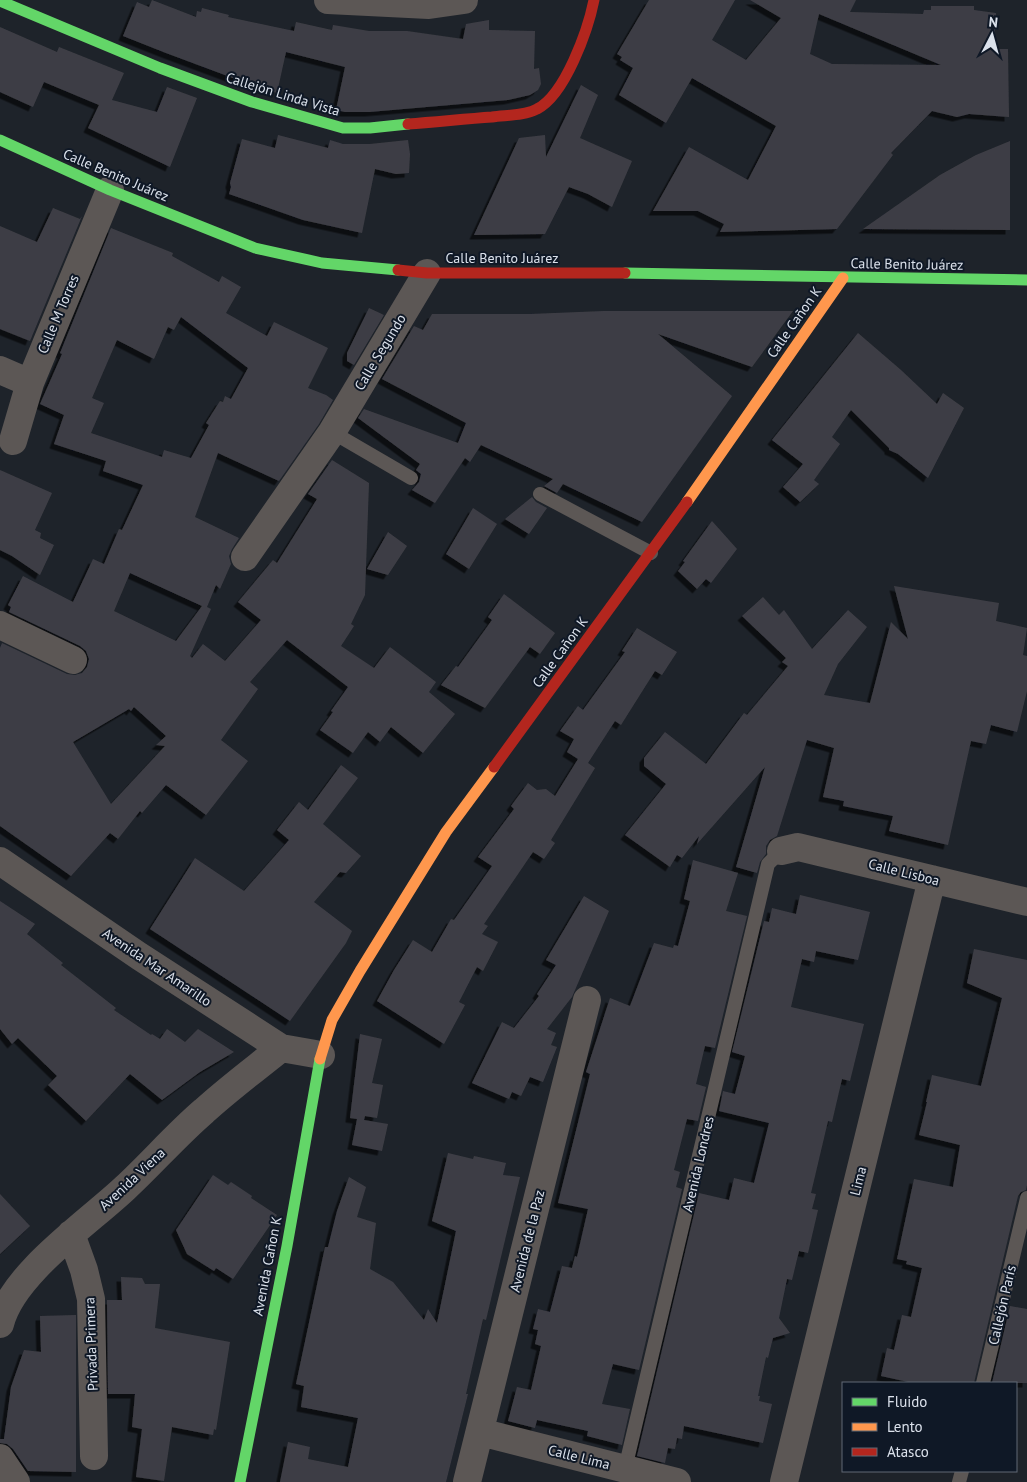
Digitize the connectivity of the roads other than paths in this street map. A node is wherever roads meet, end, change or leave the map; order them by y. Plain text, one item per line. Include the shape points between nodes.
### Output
1 (328, 0) edge
2 (464, 0) edge
3 (594, 0) edge
4 (0, 1) edge
5 (0, 140) edge
6 (110, 190) junction
7 (427, 273) junction
8 (843, 278) junction
9 (1027, 280) edge
10 (0, 370) edge
11 (30, 383) junction
12 (332, 432) junction
13 (13, 441) dead end
14 (411, 478) dead end
15 (540, 494) dead end
16 (651, 553) junction
17 (245, 557) dead end
18 (0, 625) edge
19 (73, 660) dead end
20 (781, 851) joint
21 (0, 861) edge
22 (932, 879) junction
23 (1027, 902) edge
24 (587, 1000) dead end
25 (281, 1048) junction
26 (321, 1055) junction
27 (1027, 1198) edge
28 (71, 1234) junction
29 (0, 1324) edge
30 (983, 1382) edge
31 (480, 1432) junction
32 (94, 1456) dead end
33 (0, 1458) edge
34 (623, 1475) edge
35 (16, 1482) edge
36 (240, 1482) edge
37 (467, 1482) edge
38 (677, 1482) edge
39 (784, 1482) edge

1 - 2 street via 429,6
3 - 4 street, Callejón Linda Vista via 569,72 549,101 536,110 370,128 343,128 252,102 160,68
5 - 6 street, Calle Benito Juárez
6 - 7 street, Calle Benito Juárez via 255,248 322,263
6 - 11 street, Calle M Torres
7 - 8 street, Calle Benito Juárez via 664,273
7 - 12 street, Calle Segundo
8 - 9 street, Calle Benito Juárez
8 - 16 street, Calle Cañon K
10 - 11 street
11 - 13 street, Calle M Torres
12 - 14 lane
12 - 17 street, Calle Segundo
15 - 16 lane
16 - 26 street, Calle Cañon K via 446,832 332,1020
18 - 19 street
20 - 22 street, Calle Lisboa via 798,847
20 - 34 lane, Avenida Londres via 768,864
21 - 25 street, Avenida Mar Amarillo
22 - 23 street, Calle Lisboa
22 - 39 street, Lima
24 - 31 street, Avenida de la Paz
25 - 26 street, Avenida Mar Amarillo
25 - 28 street, Avenida Viena via 204,1111 124,1189
26 - 36 street, Avenida Cañon K
27 - 30 lane, Callejón París
28 - 29 street, Avenida Viena via 22,1283
28 - 32 street, Privada Primera via 91,1299
31 - 34 street, Calle Lima
31 - 37 street, Avenida de la Paz
33 - 35 street
34 - 38 street, Calle Lima

